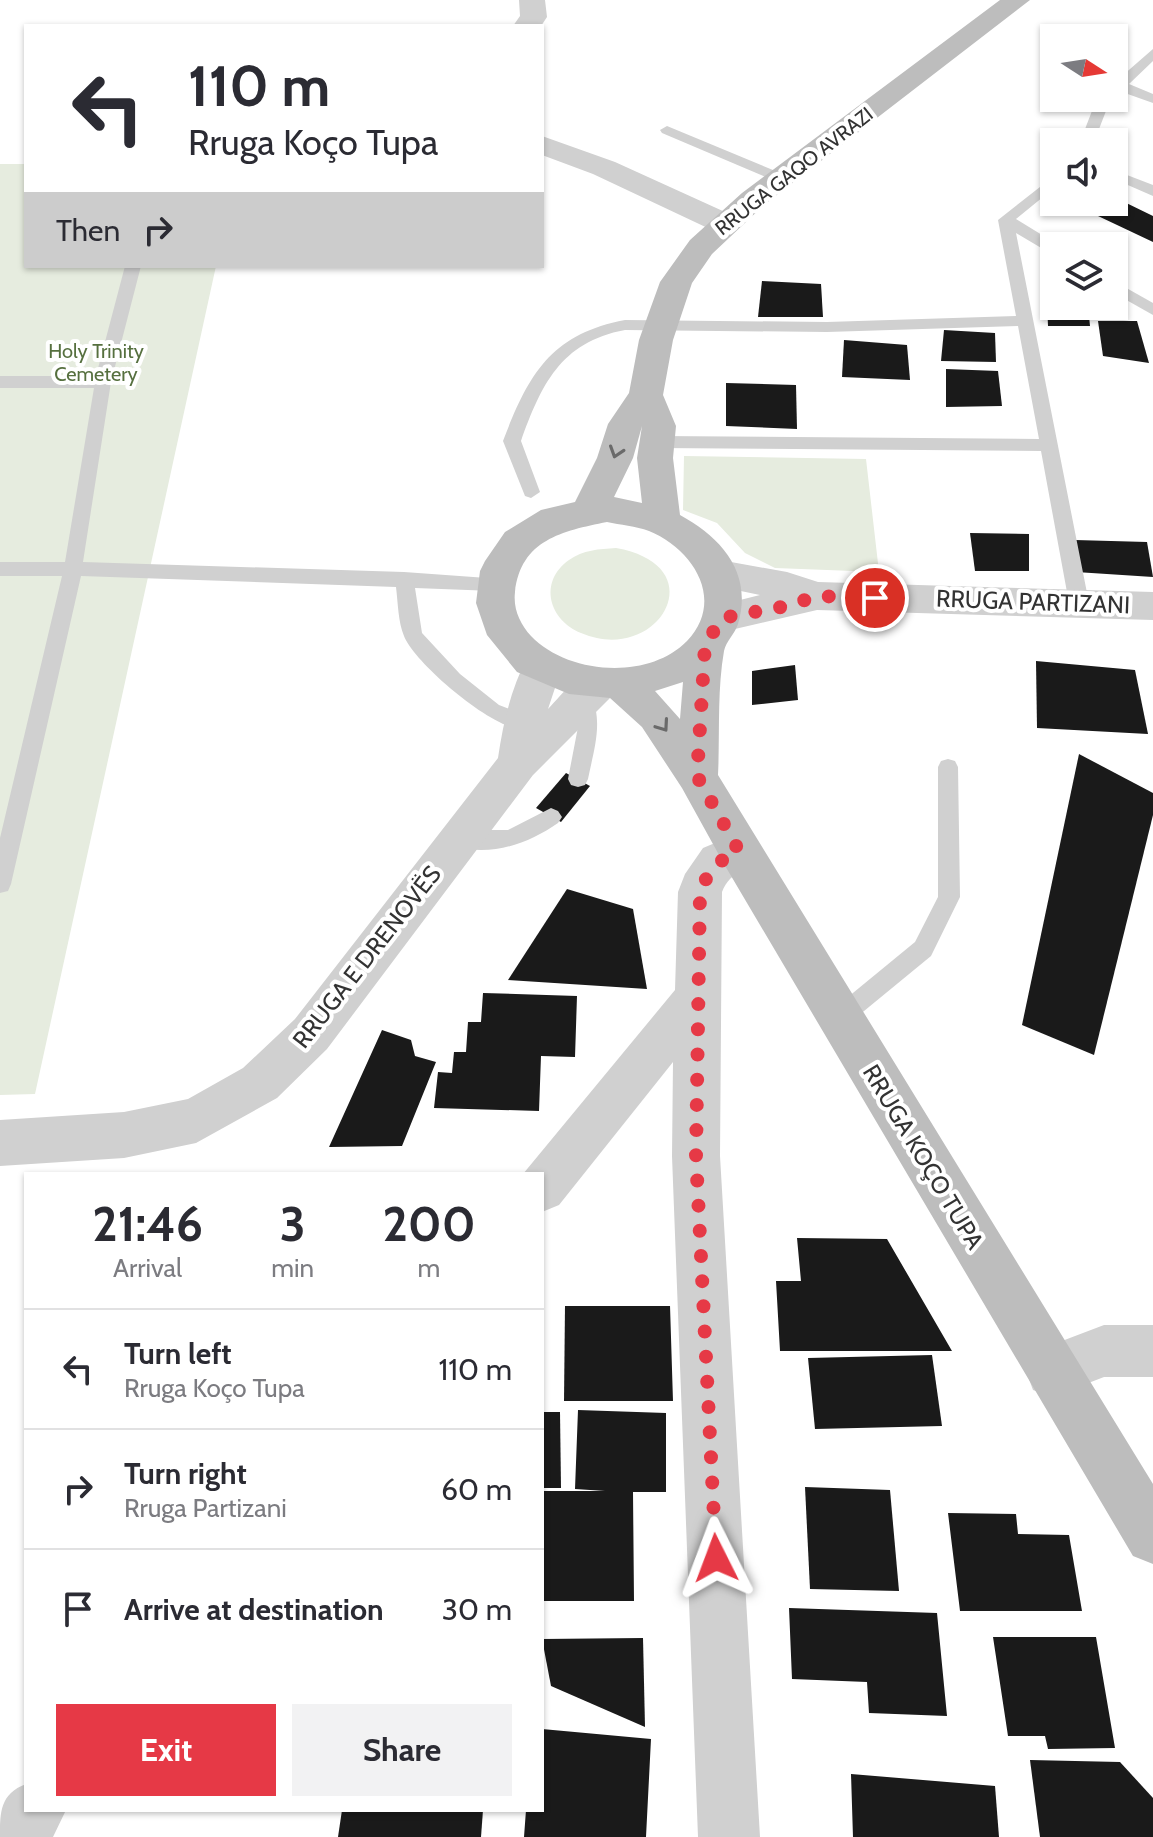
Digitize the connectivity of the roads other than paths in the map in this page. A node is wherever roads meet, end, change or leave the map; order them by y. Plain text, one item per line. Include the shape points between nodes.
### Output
1 (532, 0) edge
2 (1017, 0) edge
3 (529, 24) edge
4 (1153, 53) edge
5 (1128, 78) edge
6 (1128, 92) edge
7 (1153, 99) edge
8 (667, 130) dead end
9 (544, 146) edge
10 (780, 178) junction
11 (1128, 180) edge
12 (1153, 191) edge
13 (1040, 192) edge
14 (1006, 220) junction
15 (725, 224) junction
16 (1040, 241) edge
17 (132, 268) edge
18 (1128, 295) edge
19 (1153, 310) edge
20 (1025, 321) junction
21 (660, 327) junction
22 (0, 382) edge
23 (103, 382) junction
24 (646, 395) junction
25 (657, 442) junction
26 (1049, 445) junction
27 (531, 492) dead end
28 (589, 511) junction
29 (662, 520) junction
30 (0, 569) edge
31 (73, 569) junction
32 (720, 574) junction
33 (404, 579) junction
34 (494, 584) junction
35 (817, 596) junction
36 (1079, 603) junction
37 (1153, 606) edge
38 (713, 632) junction
39 (542, 667) junction
40 (601, 689) junction
41 (520, 743) junction
42 (948, 767) dead end
43 (697, 776) junction
44 (578, 779) dead end
45 (551, 817) dead end
46 (459, 839) junction
47 (739, 851) junction
48 (0, 884) edge
49 (697, 997) junction
50 (839, 1018) junction
51 (0, 1143) edge
52 (544, 1186) edge
53 (1153, 1351) edge
54 (1052, 1371) junction
55 (1153, 1536) edge
56 (34, 1812) edge
57 (14, 1837) edge
58 (729, 1837) edge

1 - 3 street via 534,17
2 - 10 main road, RRUGA GAQO AVRAZI
4 - 5 lane
6 - 7 lane
8 - 10 lane
9 - 15 street
10 - 15 main road, RRUGA GAQO AVRAZI
11 - 12 lane
13 - 14 lane
14 - 16 lane
14 - 20 lane
15 - 21 main road, RRUGA GAQO AVRAZI via 676,282
17 - 23 lane
18 - 19 lane
20 - 21 lane
20 - 26 lane
21 - 24 main road, RRUGA GAQO AVRAZI
21 - 27 lane via 602,328 539,378 512,441
22 - 23 lane
23 - 31 lane
24 - 25 main road, RRUGA GAQO AVRAZI via 659,426
24 -> 28 main road, RRUGA GAQO AVRAZI via 625,424
25 - 26 lane
25 - 29 main road, RRUGA GAQO AVRAZI
26 - 36 lane
28 - 29 main road via 626,511
28 - 34 main road via 553,520 523,537 502,561
29 - 32 main road via 704,548
30 - 31 lane
31 - 33 lane
31 - 48 lane
32 - 35 street, RRUGA PARTIZANI
32 - 38 main road via 725,603
33 - 34 lane
33 - 41 lane via 413,636
34 - 39 main road via 493,604 504,632
35 - 36 street, RRUGA PARTIZANI
35 - 38 street, RRUGA PARTIZANI
36 - 37 street, RRUGA PARTIZANI
38 - 40 main road via 677,667
38 - 43 main road
39 - 40 main road
39 - 41 street, RRUGA E DRENOVËS
40 - 41 street, RRUGA E DRENOVËS
40 -> 43 main road, RRUGA KOÇO TUPA via 656,716
40 - 44 lane
41 - 46 street, RRUGA E DRENOVËS
42 - 50 lane via 949,897 923,949
43 - 47 main road, RRUGA KOÇO TUPA
45 - 46 lane via 523,836
46 - 51 street, RRUGA E DRENOVËS via 311,1034 260,1083 196,1120 124,1135
47 - 49 street via 718,861 700,892
47 - 50 main road, RRUGA KOÇO TUPA
49 - 52 street
49 - 58 street via 696,1156
50 - 54 main road, RRUGA KOÇO TUPA
53 - 54 street via 1104,1351
54 - 55 main road, RRUGA KOÇO TUPA
56 - 57 street

